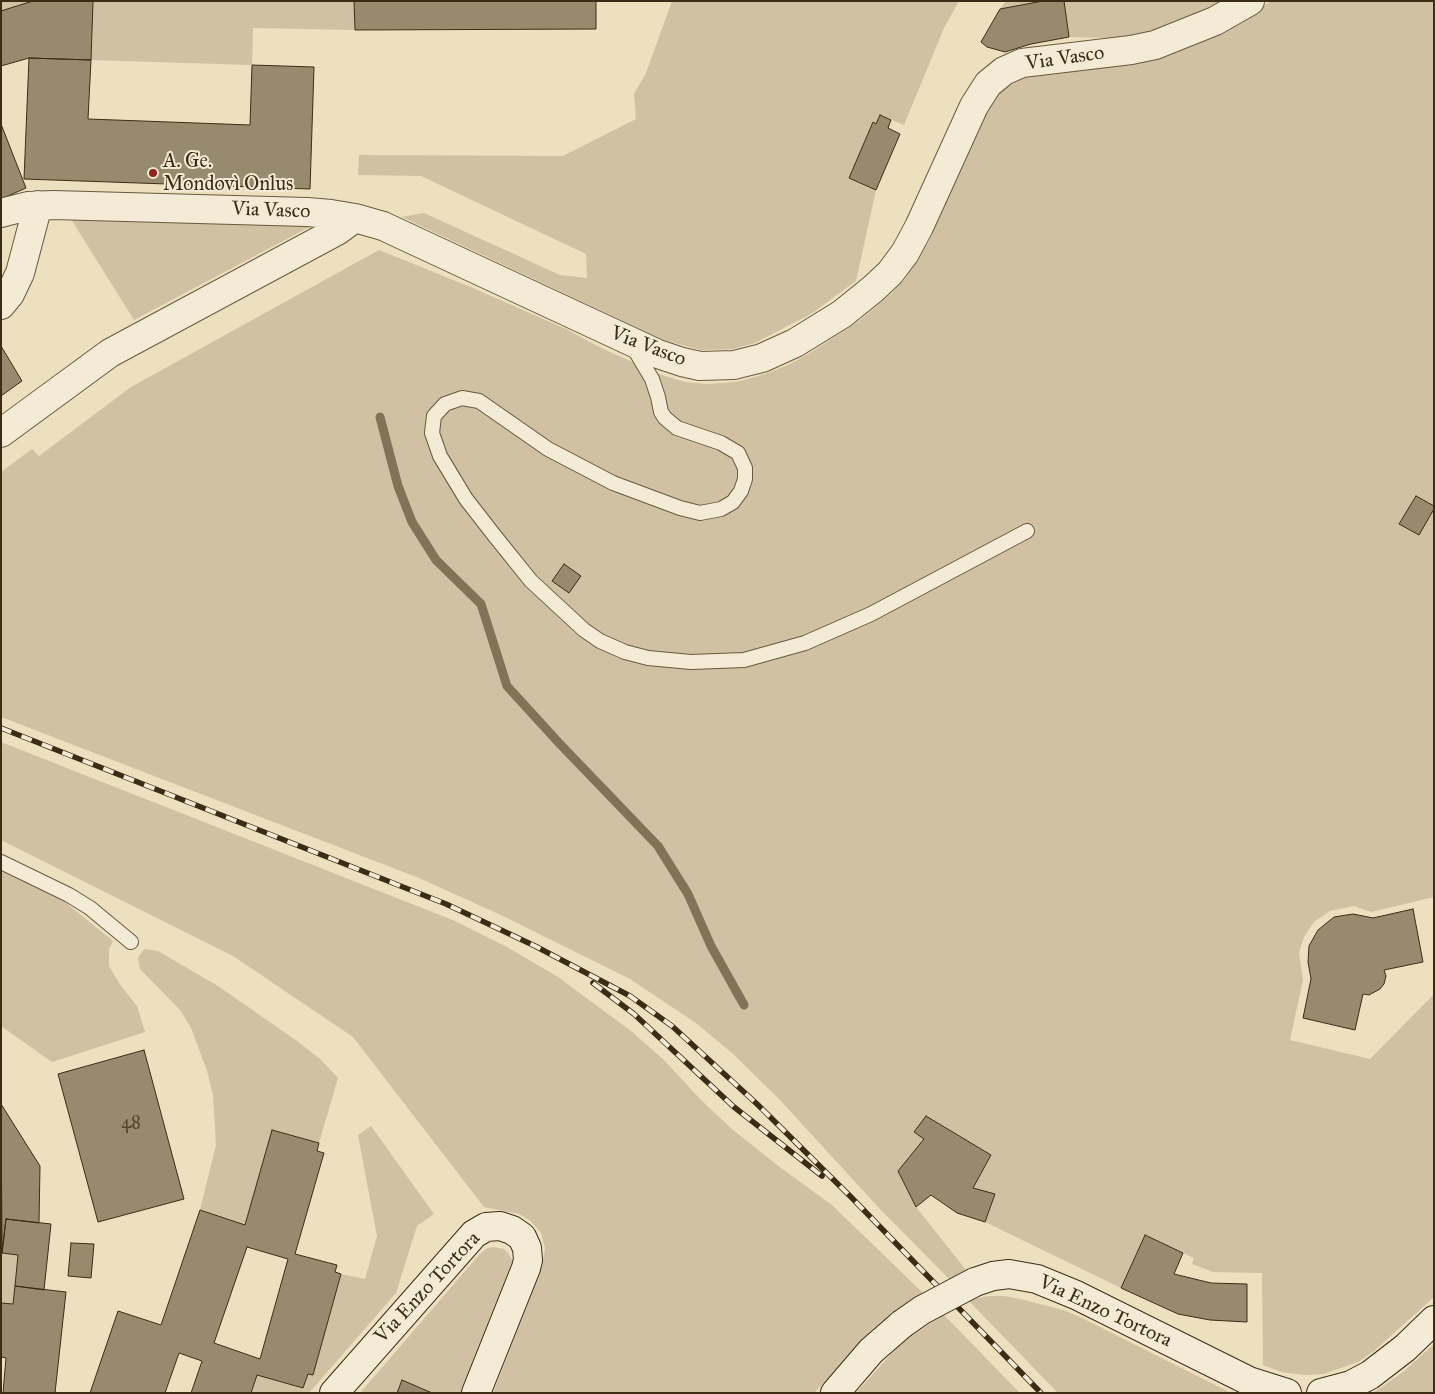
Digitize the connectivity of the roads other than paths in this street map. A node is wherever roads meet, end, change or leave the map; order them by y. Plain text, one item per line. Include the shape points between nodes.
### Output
1 (1250, 1) edge
2 (38, 205) junction
3 (1, 213) edge
4 (355, 218) junction
5 (1, 305) edge
6 (630, 342) junction
7 (1, 433) edge
8 (1027, 531) dead end
9 (1, 862) edge
10 (132, 942) dead end
11 (1434, 1320) edge
12 (334, 1393) edge
13 (476, 1393) edge
14 (834, 1393) edge
15 (1287, 1393) edge
16 (1321, 1393) edge

1 - 6 street, Via Vasco via 1215,21 1155,45 1022,63 1004,71 988,84 974,106 919,227 899,262 873,290 795,344 753,361 713,366 682,362
2 - 3 street, Via Vasco
2 - 4 street, Via Vasco via 307,212
2 - 5 street via 20,273
4 - 6 street, Via Vasco via 383,226
4 - 7 street via 110,353
6 - 8 lane via 652,379 665,418 677,428 721,443 738,453 745,468 745,479 733,502 721,510 700,513 613,483 548,449 479,401 462,398 445,404 434,416 432,433 440,456 466,499 531,581 600,641 648,658 691,662 744,660 805,643 871,614
9 - 10 lane via 69,895
11 - 16 street via 1370,1375 1345,1387
12 - 13 street, Via Enzo Tortora via 474,1234 486,1227 500,1226 522,1237 528,1260
14 - 15 street, Via Enzo Tortora, bridge via 870,1351 902,1324 975,1282 1009,1274 1037,1279 1076,1295 1249,1381

